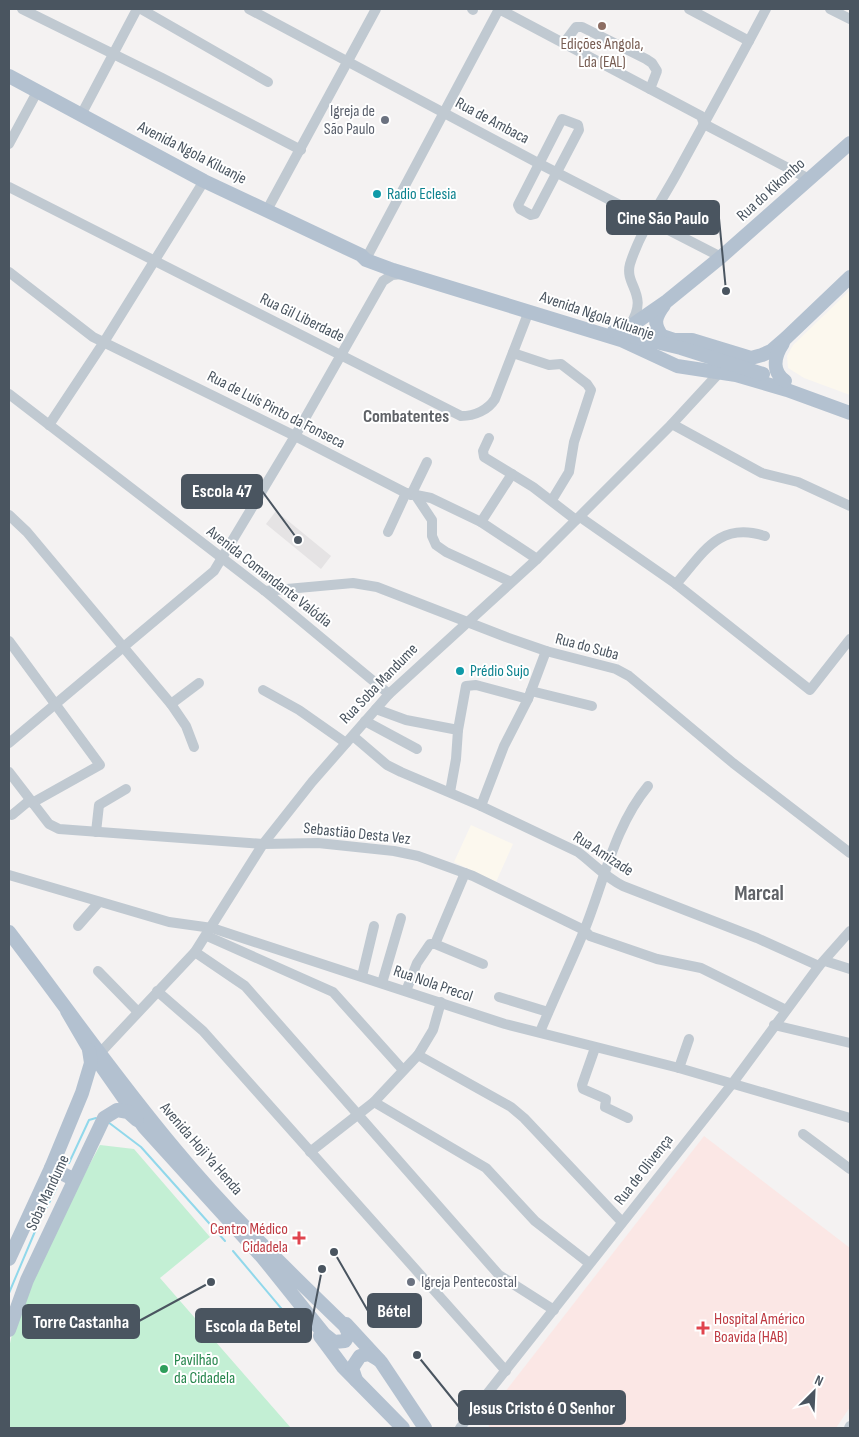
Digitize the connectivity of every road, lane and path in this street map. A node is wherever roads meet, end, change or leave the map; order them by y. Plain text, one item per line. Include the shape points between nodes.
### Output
1 (23, 9) edge
2 (137, 9) edge
3 (141, 9) edge
4 (499, 9) edge
5 (689, 9) edge
6 (766, 9) edge
7 (830, 9) edge
8 (253, 10) edge
9 (373, 10) edge
10 (850, 19) edge
11 (749, 41) junction
12 (564, 43) junction
13 (115, 54) junction
14 (348, 61) junction
15 (9, 76) edge
16 (268, 82) dead end
17 (650, 89) junction
18 (37, 92) junction
19 (444, 112) junction
20 (81, 115) junction
21 (704, 124) junction
22 (850, 143) edge
23 (9, 144) edge
24 (301, 150) junction
25 (538, 163) junction
26 (558, 173) junction
27 (809, 179) junction
28 (204, 181) junction
29 (9, 187) edge
30 (266, 210) junction
31 (650, 222) junction
32 (365, 255) junction
33 (721, 257) junction
34 (154, 262) junction
35 (9, 272) edge
36 (412, 275) junction
37 (850, 277) edge
38 (667, 301) junction
39 (529, 311) junction
40 (628, 328) junction
41 (609, 331) junction
42 (786, 338) junction
43 (104, 342) junction
44 (513, 353) junction
45 (342, 355) junction
46 (720, 372) junction
47 (787, 382) junction
48 (10, 397) edge
49 (850, 405) edge
50 (850, 413) edge
51 (672, 424) junction
52 (49, 425) junction
53 (295, 436) junction
54 (489, 438) dead end
55 (427, 462) dead end
56 (512, 474) junction
57 (411, 495) junction
58 (552, 500) junction
59 (850, 506) edge
60 (9, 514) edge
61 (578, 518) junction
62 (481, 522) junction
63 (388, 532) dead end
64 (766, 536) dead end
65 (222, 558) junction
66 (538, 559) junction
67 (511, 582) junction
68 (676, 584) junction
69 (265, 591) junction
70 (467, 622) junction
71 (850, 639) edge
72 (9, 642) edge
73 (124, 647) junction
74 (546, 651) junction
75 (199, 683) dead end
76 (263, 690) dead end
77 (390, 694) junction
78 (530, 695) junction
79 (56, 703) junction
80 (171, 704) junction
81 (592, 706) dead end
82 (376, 709) junction
83 (365, 721) junction
84 (458, 730) junction
85 (350, 739) junction
86 (9, 743) edge
87 (194, 747) dead end
88 (417, 748) dead end
89 (9, 772) edge
90 (648, 786) dead end
91 (126, 789) dead end
92 (450, 792) junction
93 (31, 802) junction
94 (480, 806) junction
95 (12, 815) dead end
96 (96, 832) junction
97 (263, 844) junction
98 (850, 853) edge
99 (466, 873) junction
100 (9, 875) edge
101 (603, 875) junction
102 (99, 902) junction
103 (401, 918) dead end
104 (78, 926) dead end
105 (374, 926) dead end
106 (584, 930) junction
107 (850, 931) edge
108 (209, 932) junction
109 (11, 939) edge
110 (435, 944) junction
111 (194, 952) junction
112 (483, 964) dead end
113 (822, 964) junction
114 (850, 969) edge
115 (98, 971) dead end
116 (362, 976) junction
117 (382, 983) junction
118 (157, 991) junction
119 (406, 991) junction
120 (499, 997) dead end
121 (440, 1002) junction
122 (786, 1010) junction
123 (138, 1012) junction
124 (548, 1012) junction
125 (774, 1025) junction
126 (540, 1032) junction
127 (689, 1040) dead end
128 (850, 1043) edge
129 (595, 1048) junction
130 (94, 1050) junction
131 (418, 1055) junction
132 (679, 1068) junction
133 (403, 1070) junction
134 (732, 1084) junction
135 (374, 1102) junction
136 (358, 1113) junction
137 (628, 1118) dead end
138 (850, 1118) edge
139 (144, 1127) junction
140 (802, 1134) dead end
141 (310, 1152) junction
142 (51, 1168) junction
143 (850, 1169) edge
144 (73, 1179) junction
145 (622, 1222) junction
146 (9, 1259) edge
147 (589, 1263) junction
148 (319, 1301) junction
149 (301, 1306) junction
150 (554, 1310) junction
151 (9, 1330) edge
152 (381, 1362) junction
153 (506, 1371) junction
154 (356, 1381) junction
155 (403, 1428) edge
156 (425, 1428) edge
157 (460, 1428) edge

1 - 13 street
2 - 13 street
3 - 16 street
4 - 12 street
4 - 19 street
5 - 11 street
6 - 11 street
7 - 10 street
8 - 14 street, Rua de Ambaca
9 - 14 street
11 - 21 street
12 - 17 street
12 - 17 street via 576,27 582,27 646,59 658,71
13 - 20 street
13 - 24 street
14 - 19 street, Rua de Ambaca
14 - 24 street
15 - 18 main road, Avenida Ngola Kiluanje
17 - 21 street via 701,116
18 - 20 main road, Avenida Ngola Kiluanje
18 - 23 street
19 - 25 street, Rua de Ambaca
19 - 32 street
20 - 28 main road, Avenida Ngola Kiluanje
21 - 27 street
21 - 31 street
22 - 27 main road, Rua do Kikombo
24 - 30 street
25 - 26 street, Rua de Ambaca
25 - 26 street via 518,205 531,215 535,214
25 - 26 street via 560,121 565,119 578,125 579,130
26 - 31 street, Rua de Ambaca
27 - 33 main road, Rua do Kikombo
28 - 30 main road, Avenida Ngola Kiluanje
28 - 34 street
29 - 34 street, Rua Gil Liberdade
30 - 32 main road, Avenida Ngola Kiluanje
31 - 33 street, Rua de Ambaca
31 - 40 street via 630,264 630,275 639,302 637,314
32 - 36 main road, Avenida Ngola Kiluanje via 366,260
32 - 41 main road, Avenida Ngola Kiluanje
33 - 38 main road, Rua do Kikombo
34 - 43 street
34 - 45 street, Rua Gil Liberdade
35 - 43 street, Rua de Luís Pinto da Fonseca
36 - 39 main road, Avenida Ngola Kiluanje
36 - 45 street via 392,275 383,281
37 - 42 main road
38 - 40 main road
38 - 42 main road via 657,314 655,326 668,339 692,340 751,358 771,351
39 - 44 street, Rua Gil Liberdade
39 - 46 main road, Avenida Ngola Kiluanje via 635,345 677,366
40 - 41 main road
41 - 47 main road, Avenida Ngola Kiluanje via 681,348
42 - 47 main road via 776,361 778,375
43 - 52 street
43 - 53 street, Rua de Luís Pinto da Fonseca
44 - 45 street, Rua Gil Liberdade via 491,405 476,414 461,416
44 - 58 street via 549,365 560,364 591,390 574,442 569,472
45 - 53 street
46 - 50 main road, Avenida Ngola Kiluanje via 776,386
46 - 51 street, Rua Soba Mandume
47 - 49 main road, Avenida Ngola Kiluanje
48 - 52 street, Avenida Comandante Valódia
51 - 59 street via 762,473 798,482
51 - 61 street, Rua Soba Mandume
52 - 65 street, Avenida Comandante Valódia
53 - 57 street, Rua de Luís Pinto da Fonseca
53 - 65 street
54 - 56 street via 483,454
55 - 57 street
56 - 58 street
56 - 62 street
57 - 62 street, Rua de Luís Pinto da Fonseca via 432,498
57 - 63 street
57 - 67 street via 432,520 432,536 436,545
58 - 61 street
60 - 73 street
61 - 66 street, Rua Soba Mandume
61 - 68 street
62 - 66 street, Rua de Luís Pinto da Fonseca
64 - 68 street via 749,531 727,533 718,538
65 - 69 street, Avenida Comandante Valódia
65 - 73 street via 214,571
66 - 67 street, Rua Soba Mandume
67 - 70 street, Rua Soba Mandume
68 - 71 street via 810,690
69 - 70 street, Rua do Suba via 353,583 377,587
69 - 77 street, Avenida Comandante Valódia
70 - 74 street, Rua do Suba
70 - 77 street, Rua Soba Mandume
72 - 79 street
73 - 79 street
73 - 80 street
74 - 78 street
74 - 98 street, Rua do Suba via 599,664 629,676 733,763
75 - 80 street
76 - 85 street, Rua Amizade
77 - 82 street, Rua Soba Mandume
78 - 81 street
78 - 84 street via 466,686
78 - 94 street via 504,746
79 - 86 street
79 - 93 street via 100,765
80 - 87 street via 186,726
82 - 83 street, Rua Soba Mandume
82 - 84 street via 406,720
83 - 85 street, Rua Soba Mandume
83 - 88 street
84 - 92 street
85 - 92 street, Rua Amizade via 387,765
85 - 97 street, Rua Soba Mandume
89 - 93 street, Sebastião Desta Vez
90 - 101 street via 633,805
91 - 96 street via 99,805
92 - 94 street, Rua Amizade
93 - 95 street
93 - 96 street, Sebastião Desta Vez via 53,827
94 - 101 street, Rua Amizade via 578,852
96 - 97 street, Sebastião Desta Vez
97 - 99 street, Sebastião Desta Vez via 318,843 394,851
97 - 108 street, Rua Soba Mandume
99 - 106 street, Sebastião Desta Vez
99 - 110 street
100 - 102 street, Rua Nola Precol
101 - 106 street
101 - 113 street, Rua Amizade via 623,886
102 - 104 street
102 - 108 street, Rua Nola Precol
103 - 117 street
105 - 116 street
106 - 122 street, Sebastião Desta Vez via 599,940 657,959 701,968
106 - 124 street
107 - 113 street, Rua de Olivença
108 - 111 street, Rua Soba Mandume
108 - 116 street, Rua Nola Precol
108 - 133 street via 333,992
109 - 130 main road, Avenida Hoji Ya Henda
110 - 112 street
110 - 119 street via 429,946 417,963
111 - 118 street, Rua Soba Mandume
111 - 136 street via 245,986
113 - 114 street, Rua Amizade
113 - 122 street, Rua de Olivença
115 - 123 street
116 - 117 street, Rua Nola Precol
117 - 119 street, Rua Nola Precol
118 - 123 street, Rua Soba Mandume
118 - 141 street via 203,1031
119 - 121 street, Rua Nola Precol
120 - 124 street
121 - 126 street, Rua Nola Precol
121 - 131 street via 433,1030
122 - 125 street, Rua de Olivença
123 - 130 street, Rua Soba Mandume
124 - 126 street
125 - 128 street
125 - 134 street, Rua de Olivença
126 - 129 street, Rua Nola Precol
127 - 132 street
129 - 132 street, Rua Nola Precol
129 - 137 street via 583,1090 602,1096 606,1099 605,1107
130 - 139 main road, Avenida Hoji Ya Henda
130 - 142 main road, Soba Mandume via 86,1080
130 - 148 main road, Avenida Hoji Ya Henda via 200,1178 268,1253
131 - 133 street
131 - 145 street via 511,1107
132 - 134 street, Rua Nola Precol
133 - 135 street
134 - 138 street, Rua Nola Precol
134 - 145 street, Rua de Olivença
135 - 136 street
135 - 147 street via 486,1168 535,1221
136 - 141 street
136 - 150 street via 499,1275
139 - 144 main road, Soba Mandume via 123,1111 107,1114
139 - 149 main road, Avenida Hoji Ya Henda via 263,1258
140 - 143 street
141 - 153 street
142 - 144 main road
142 - 146 main road, Soba Mandume
144 - 151 main road, Soba Mandume via 27,1280
145 - 147 street, Rua de Olivença
147 - 150 street, Rua de Olivença
148 - 149 main road via 348,1330 345,1342 338,1343 329,1338
148 - 152 main road via 351,1328
149 - 154 main road via 334,1357
150 - 153 street, Rua de Olivença
152 - 154 main road via 369,1354 360,1356 352,1368
152 - 156 main road
153 - 157 street, Rua de Olivença
154 - 155 main road

